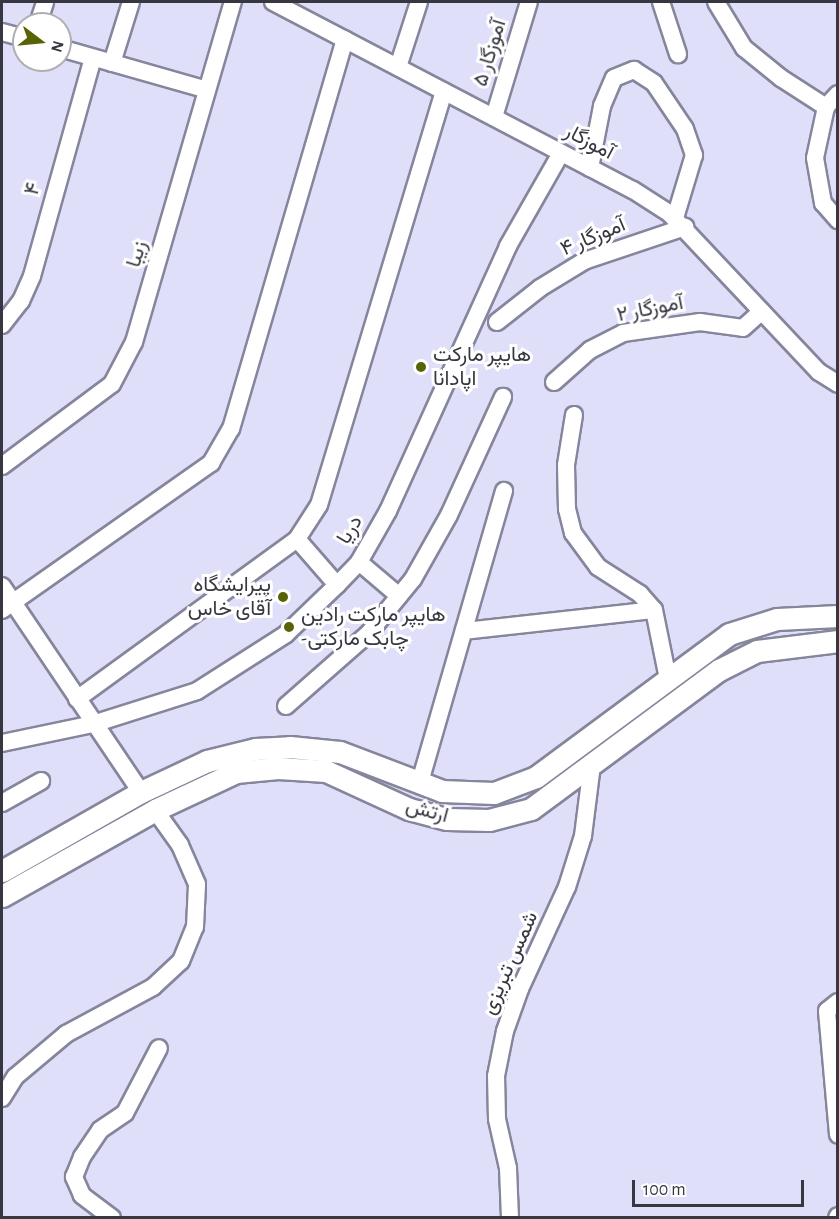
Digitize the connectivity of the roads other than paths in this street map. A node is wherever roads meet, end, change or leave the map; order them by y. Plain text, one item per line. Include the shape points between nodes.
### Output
1 (131, 2) edge
2 (233, 2) edge
3 (273, 2) edge
4 (418, 2) edge
5 (529, 2) edge
6 (661, 2) edge
7 (716, 2) edge
8 (345, 39) junction
9 (72, 52) edge
10 (678, 54) dead end
11 (93, 58) junction
12 (112, 63) junction
13 (398, 67) junction
14 (207, 90) junction
15 (444, 91) junction
16 (832, 101) edge
17 (494, 117) junction
18 (561, 153) junction
19 (590, 168) junction
20 (837, 220) edge
21 (680, 222) junction
22 (762, 311) junction
23 (497, 322) dead end
24 (2, 325) edge
25 (554, 382) dead end
26 (837, 384) edge
27 (503, 397) dead end
28 (574, 414) dead end
29 (2, 466) edge
30 (504, 490) dead end
31 (297, 539) junction
32 (358, 562) junction
33 (337, 585) junction
34 (2, 586) edge
35 (399, 596) junction
36 (7, 606) edge
37 (654, 610) junction
38 (837, 616) edge
39 (464, 631) junction
40 (837, 641) edge
41 (668, 679) junction
42 (77, 699) junction
43 (286, 706) dead end
44 (93, 724) junction
45 (2, 743) edge
46 (592, 765) junction
47 (41, 781) dead end
48 (420, 782) junction
49 (141, 792) junction
50 (2, 803) edge
51 (155, 810) junction
52 (2, 871) edge
53 (2, 896) edge
54 (837, 1002) edge
55 (159, 1048) dead end
56 (2, 1098) edge
57 (837, 1135) edge
58 (110, 1217) edge
59 (510, 1218) edge

1 - 12 street
2 - 14 street, زیبا
3 - 8 street, آموزگار
4 - 13 street
5 - 17 street, آموزگار ۵
6 - 10 street
7 - 16 street via 744,48 781,78
8 - 13 street, آموزگار
8 - 36 street via 231,429 211,463
9 - 11 street
11 - 12 street
11 - 24 street, ۴ via 32,276 21,301
12 - 14 street
13 - 15 street, آموزگار
14 - 29 street, زیبا via 134,342 112,384
15 - 17 street, آموزگار
15 - 31 street via 319,505
16 - 20 street via 818,130 816,183 823,203
17 - 18 street, آموزگار
18 - 19 street, آموزگار
18 - 32 street, دریا via 508,246 388,511
19 - 21 street, آموزگار
19 - 21 street via 602,106 614,78 634,70 654,83 685,129 694,155
21 - 22 street, آموزگار
21 - 23 street, آموزگار ۴ via 584,261 540,288
22 - 25 street, آموزگار ۲ via 743,328 700,322 623,333 590,350
22 - 26 street, آموزگار via 819,372
27 - 35 street via 449,515
28 - 37 street via 566,465 567,509 573,533 598,567 640,594
30 - 39 street
31 - 33 street
31 - 42 street
32 - 33 street, دریا
32 - 35 street
33 - 44 street, دریا via 286,634 197,691
34 - 36 street
35 - 43 street via 368,634
36 - 42 street
37 - 39 street
37 - 41 street
38 - 41 main road, ارتش via 777,619 729,634
39 - 48 street
40 - 46 main road, ارتش via 757,651 719,670
41 - 48 main road, ارتش via 536,777 494,794 442,790
42 - 44 street
44 - 45 street, دریا
44 - 49 street
46 - 51 main road, ارتش via 531,809 489,820 447,819 409,809 326,771 278,768 236,772
46 - 59 street, شمس تبریزی via 585,826 567,887 520,989 505,1031 496,1076 497,1119 508,1168
47 - 50 street
48 - 49 main road, ارتش via 340,752 290,747 255,749 207,761
49 - 52 main road, ارتش
51 - 53 main road, ارتش
51 - 56 street via 180,845 197,884 195,927 181,961 153,987 66,1034 15,1077
54 - 57 street via 827,1011
55 - 58 street via 125,1113 100,1130 74,1177 82,1195

